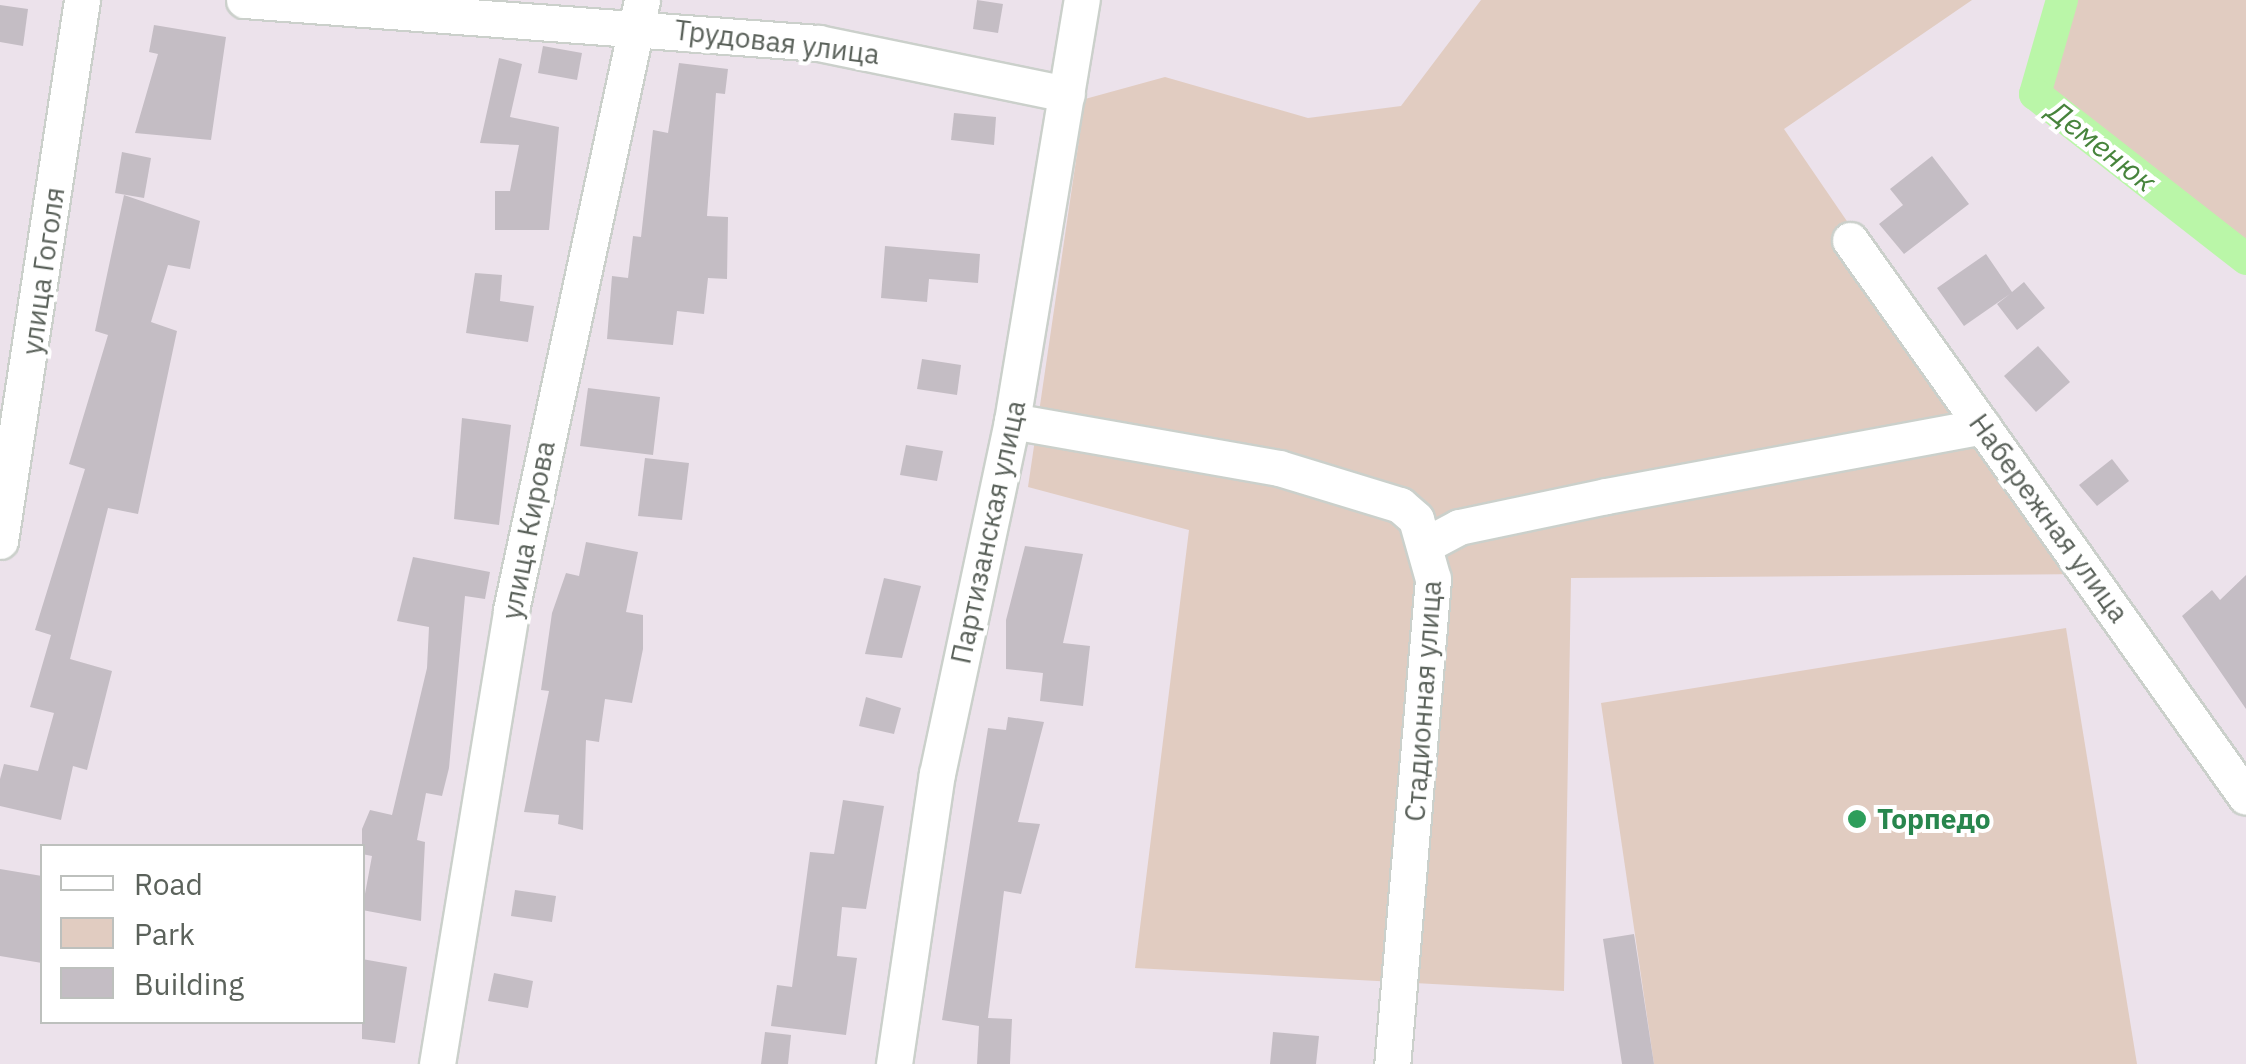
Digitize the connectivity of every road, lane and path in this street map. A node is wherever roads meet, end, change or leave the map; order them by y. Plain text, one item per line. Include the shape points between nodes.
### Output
1 (82, 0) edge
2 (244, 0) edge
3 (1082, 0) edge
4 (640, 12) edge
5 (1067, 94) junction
6 (1850, 240) dead end
7 (1012, 421) junction
8 (1983, 426) junction
9 (0, 541) edge
10 (1429, 543) junction
11 (2246, 797) edge
12 (436, 1064) edge
13 (894, 1064) edge
14 (1392, 1064) edge

1 - 9 street, улица Гоголя
2 - 4 street, Трудовая улица
3 - 5 street, Партизанская улица
4 - 5 street, Трудовая улица
4 - 12 street, улица Кирова via 511,610
5 - 7 street, Партизанская улица
6 - 8 street, Набережная улица
7 - 10 street, Стадионная улица via 1280,468 1400,505
7 - 13 street, Партизанская улица via 938,774
8 - 10 street via 1550,507 1458,527
8 - 11 street, Набережная улица
10 - 14 street, Стадионная улица via 1424,742

